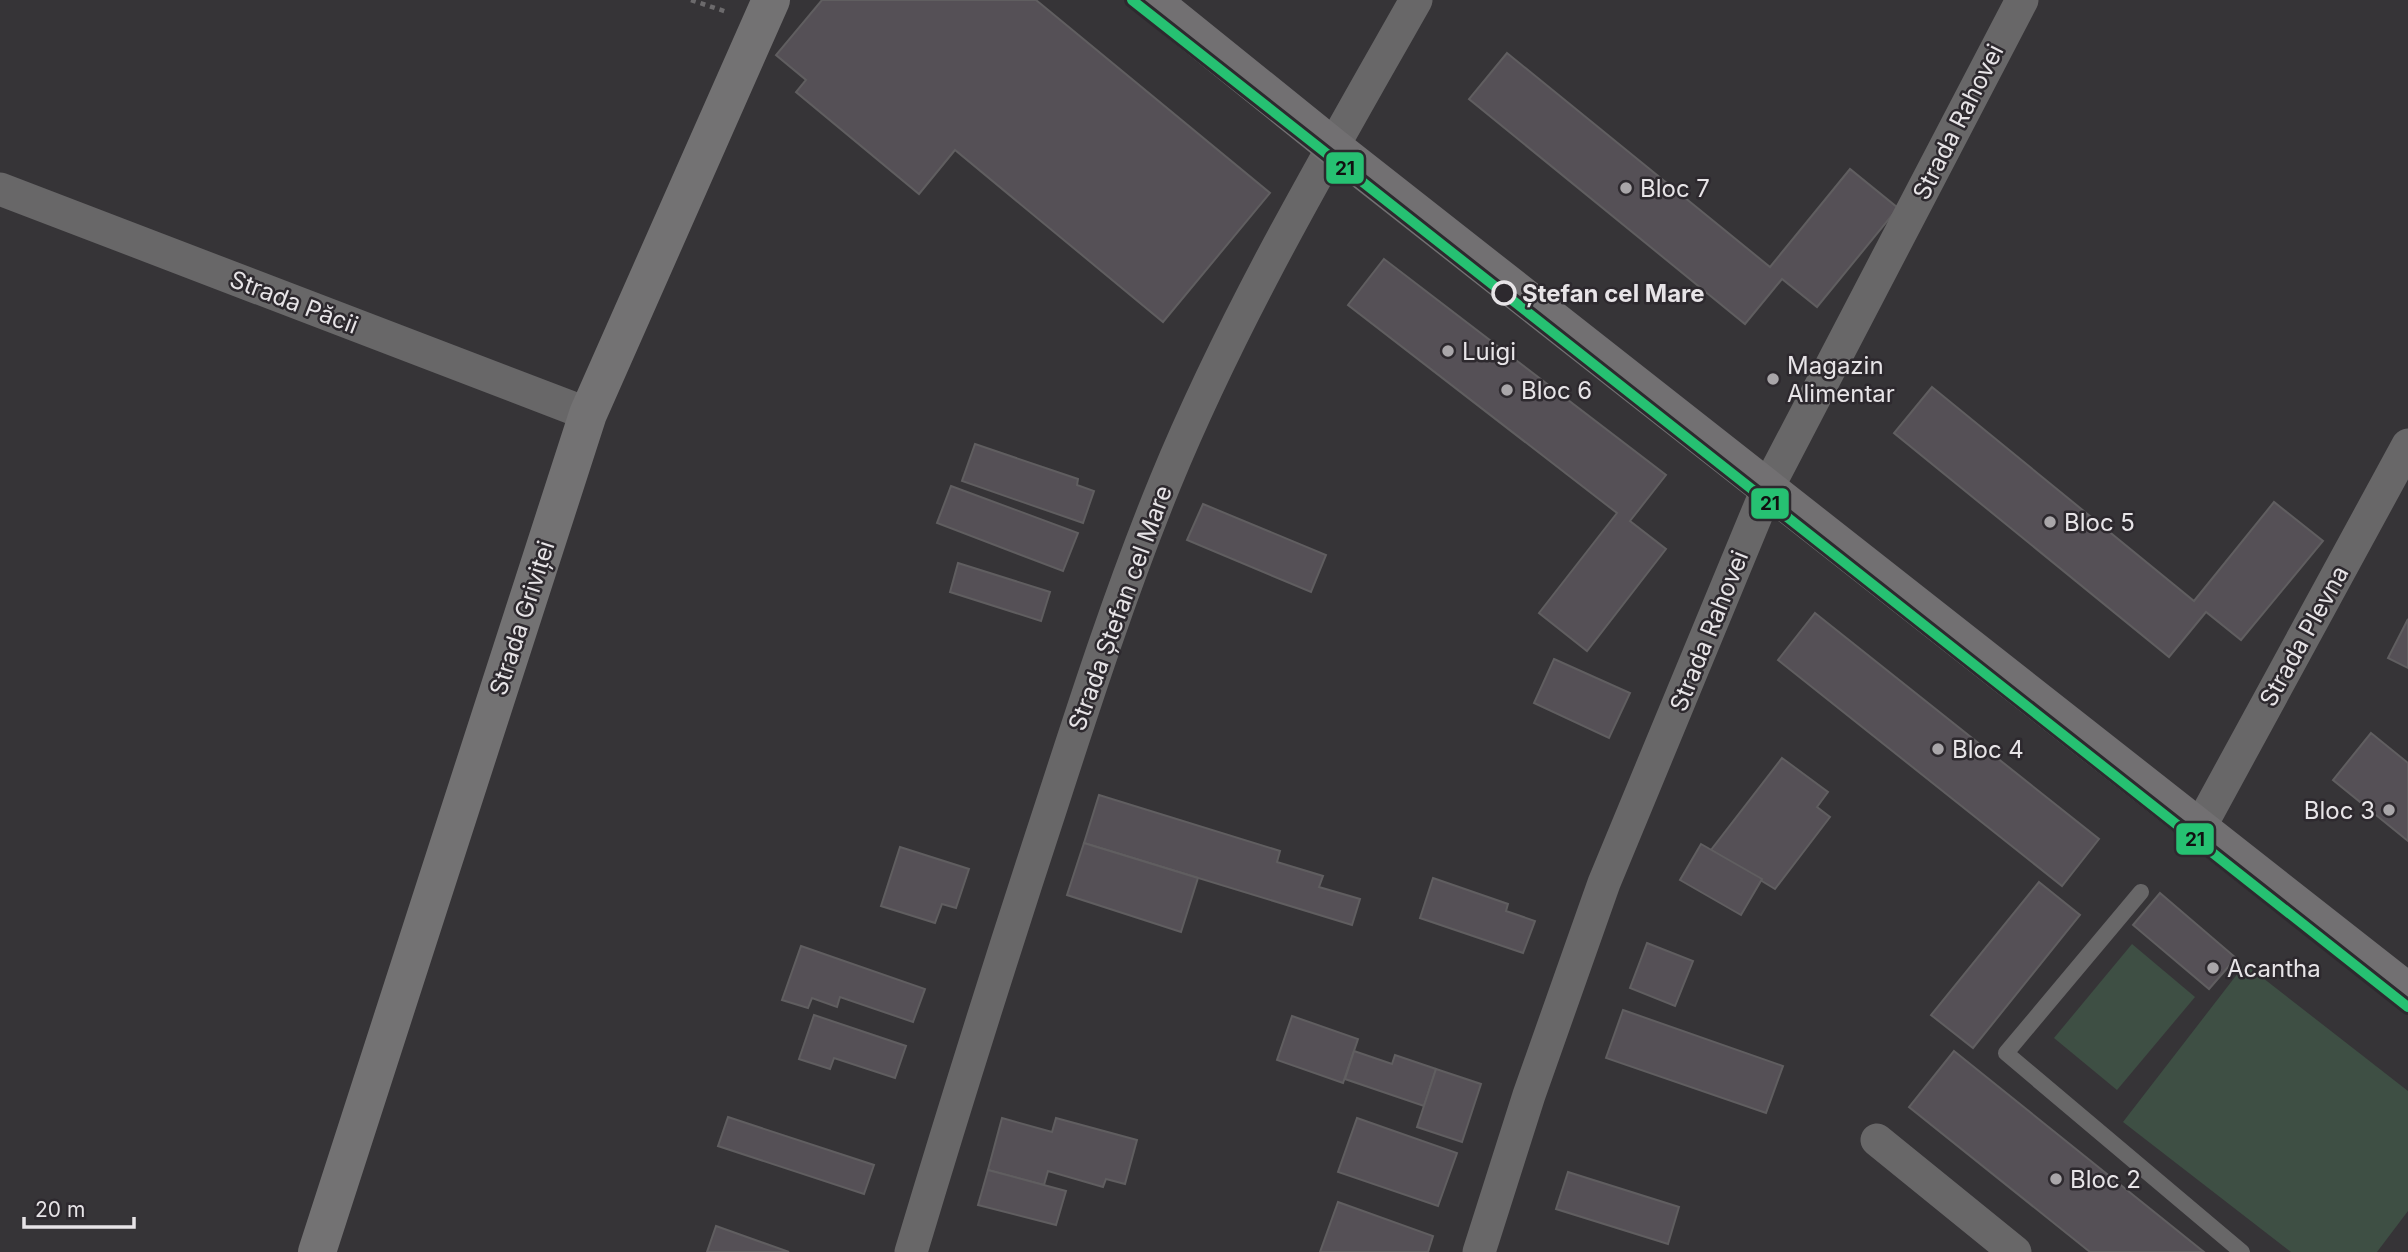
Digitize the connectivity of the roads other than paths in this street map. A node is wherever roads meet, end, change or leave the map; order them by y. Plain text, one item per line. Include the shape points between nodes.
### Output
1 (771, 0) edge
2 (1151, 0) edge
3 (1416, 0) edge
4 (2022, 0) edge
5 (1332, 146) junction
6 (0, 189) edge
7 (588, 414) junction
8 (2408, 444) edge
9 (1768, 487) junction
10 (2200, 827) junction
11 (2141, 892) dead end
12 (2408, 992) edge
13 (1877, 1140) dead end
14 (317, 1252) edge
15 (911, 1252) edge
16 (1479, 1252) edge
17 (2015, 1252) edge
18 (2242, 1252) edge

1 - 7 main road, Strada Griviței
2 - 5 main road
3 - 5 street, Strada Ștefan cel Mare
4 - 9 street, Strada Rahovei
5 - 9 main road
5 - 15 street, Strada Ștefan cel Mare via 1205,393 1128,578 976,1037
6 - 7 street, Strada Păcii
7 - 14 main road, Strada Griviței
8 - 10 street, Strada Plevna
9 - 10 main road
9 - 16 street, Strada Rahovei via 1604,883
10 - 12 main road
11 - 18 lane via 2006,1054
13 - 17 street

